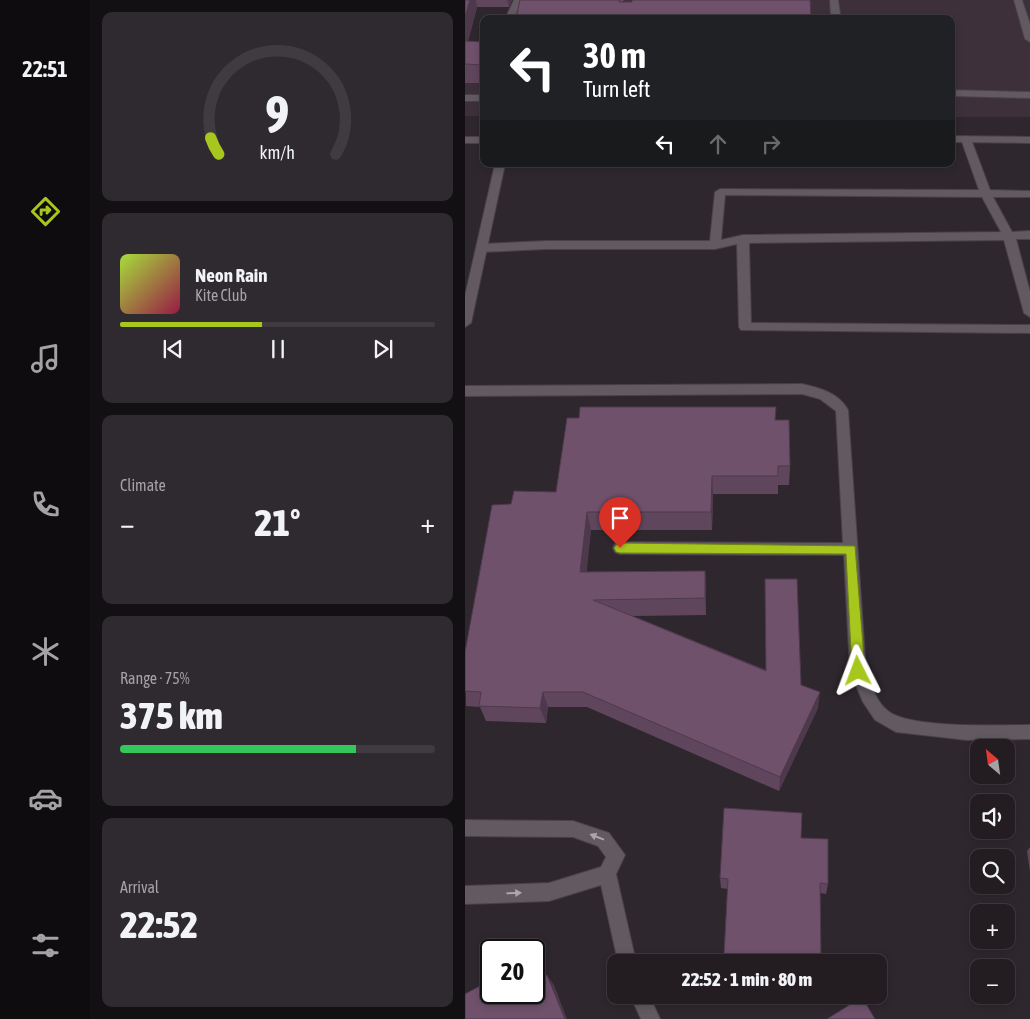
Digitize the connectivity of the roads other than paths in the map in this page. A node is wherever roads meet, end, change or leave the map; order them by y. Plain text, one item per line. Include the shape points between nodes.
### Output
1 (518, 0) edge
2 (834, 0) edge
3 (1023, 4) edge
4 (511, 15) edge
5 (836, 15) edge
6 (1030, 39) edge
7 (955, 93) edge
8 (1030, 95) edge
9 (465, 98) edge
10 (480, 98) edge
11 (955, 139) edge
12 (966, 139) junction
13 (465, 140) edge
14 (480, 140) edge
15 (1030, 140) edge
16 (499, 167) edge
17 (985, 194) junction
18 (1030, 194) edge
19 (1030, 235) edge
20 (1009, 236) junction
21 (743, 239) junction
22 (715, 245) junction
23 (482, 248) junction
24 (469, 286) edge
25 (1030, 313) edge
26 (465, 323) edge
27 (1030, 329) edge
28 (465, 391) edge
29 (620, 548) dead end
30 (851, 549) junction
31 (1030, 732) edge
32 (465, 828) edge
33 (607, 874) junction
34 (465, 895) edge
35 (625, 954) edge
36 (644, 1004) edge
37 (651, 1019) edge

1 - 4 street
2 - 5 street
3 - 6 street
7 - 8 street
9 - 10 street
11 - 12 street
12 - 15 street
12 - 17 street
13 - 14 street
16 - 23 street
17 - 18 street
17 - 20 street
17 - 22 street via 720,192
19 - 20 street
20 - 21 street
20 - 25 street
21 - 22 street
21 - 27 street via 745,326
22 - 23 street
23 - 24 street
24 - 26 street
28 - 30 street via 818,392 833,399 842,410
29 - 30 street
30 - 31 street via 858,671 868,697 881,715 896,725 967,733
33 -> 32 street via 616,855 603,839 573,829
34 -> 33 street via 549,892
33 - 35 street
36 - 37 street

